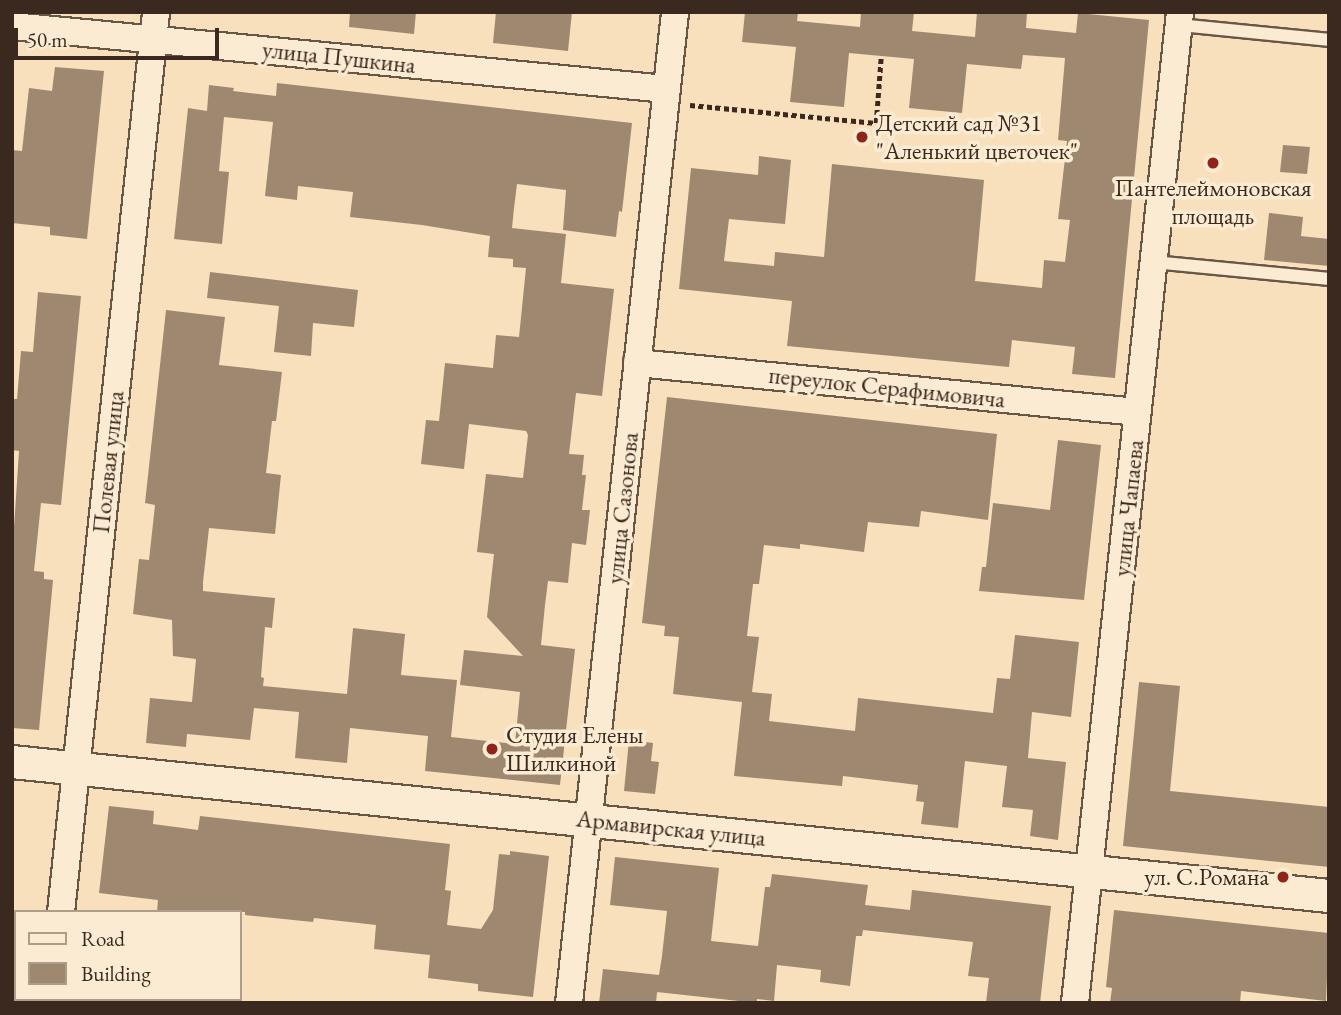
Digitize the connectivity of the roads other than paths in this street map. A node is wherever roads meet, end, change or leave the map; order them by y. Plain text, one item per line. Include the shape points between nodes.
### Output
1 (156, 12) edge
2 (675, 12) edge
3 (1179, 19) edge
4 (12, 26) edge
5 (153, 39) junction
6 (1329, 40) edge
7 (666, 96) junction
8 (1154, 262) junction
9 (1329, 279) edge
10 (637, 363) junction
11 (1138, 412) junction
12 (12, 762) edge
13 (76, 769) junction
14 (588, 820) junction
15 (1090, 870) junction
16 (1329, 896) edge
17 (61, 910) edge
18 (569, 1003) edge
19 (1075, 1003) edge

1 - 5 street, Полевая улица
2 - 7 street, улица Сазонова
3 - 6 lane
3 - 8 street, улица Чапаева
4 - 5 street, улица Пушкина
5 - 7 street, улица Пушкина
5 - 13 street, Полевая улица
7 - 10 street, улица Сазонова
8 - 9 lane
8 - 11 street, улица Чапаева
10 - 11 street, переулок Серафимовича
10 - 14 street, улица Сазонова
11 - 15 street, улица Чапаева
12 - 13 street, Армавирская улица
13 - 14 street, Армавирская улица
13 - 17 street, Полевая улица
14 - 15 street, Армавирская улица
14 - 18 street, улица Сазонова
15 - 16 street, Армавирская улица
15 - 19 street, улица Чапаева

